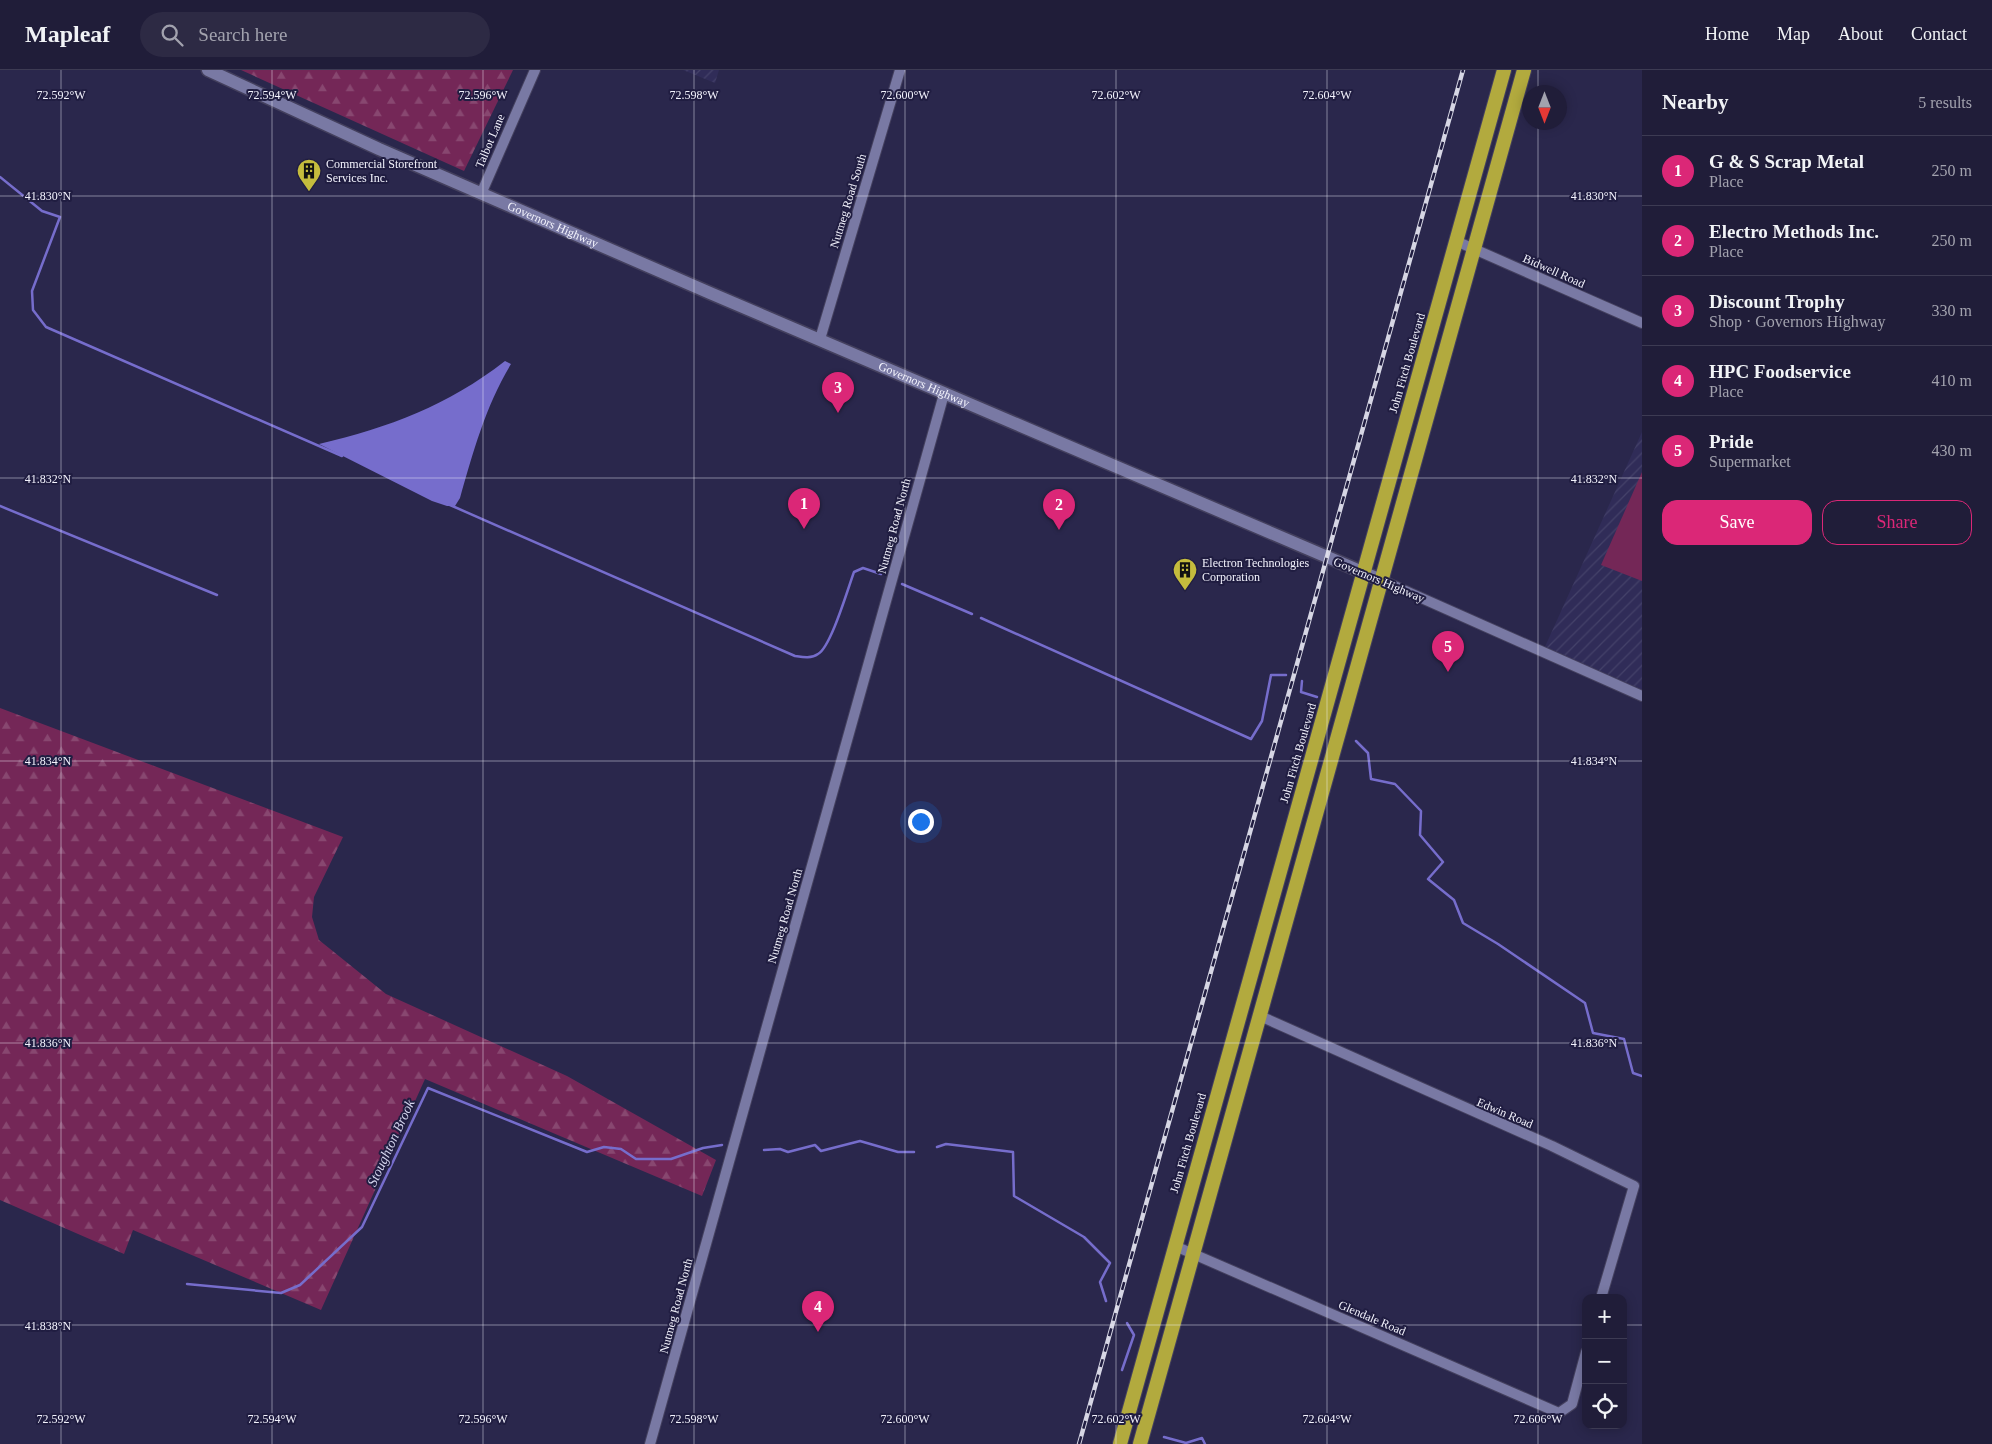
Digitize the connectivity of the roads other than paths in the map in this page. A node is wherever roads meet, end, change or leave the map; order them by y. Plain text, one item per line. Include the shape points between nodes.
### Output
1 (208, 70) edge
2 (535, 70) edge
3 (900, 70) edge
4 (1504, 70) edge
5 (1524, 70) edge
6 (481, 194) junction
7 (1456, 241) junction
8 (1474, 249) junction
9 (1642, 323) edge
10 (820, 339) junction
11 (944, 394) junction
12 (1364, 572) junction
13 (1381, 580) junction
14 (1642, 696) edge
15 (1260, 1016) junction
16 (1175, 1246) junction
17 (1193, 1254) junction
18 (1602, 1294) edge
19 (1582, 1367) edge
20 (650, 1444) edge
21 (1120, 1444) edge
22 (1140, 1444) edge

1 - 6 street, Governors Highway
2 - 6 street, Talbot Lane
3 - 10 street, Nutmeg Road South
4 - 7 highway, John Fitch Boulevard
5 - 8 highway
6 - 10 street, Governors Highway
7 - 8 street, Bidwell Road
7 - 12 highway, John Fitch Boulevard
8 - 9 street, Bidwell Road
8 - 13 highway
10 - 11 street, Governors Highway
11 - 12 street, Governors Highway
11 - 20 street, Nutmeg Road North
12 - 13 street, Governors Highway
12 - 16 highway, John Fitch Boulevard
13 - 14 street, Governors Highway
13 - 15 highway
15 - 17 highway
15 - 18 street, Edwin Road via 1634,1186
16 - 17 street, Glendale Road
16 - 21 highway, John Fitch Boulevard
17 - 19 street, Glendale Road via 1559,1414 1572,1404
17 - 22 highway

